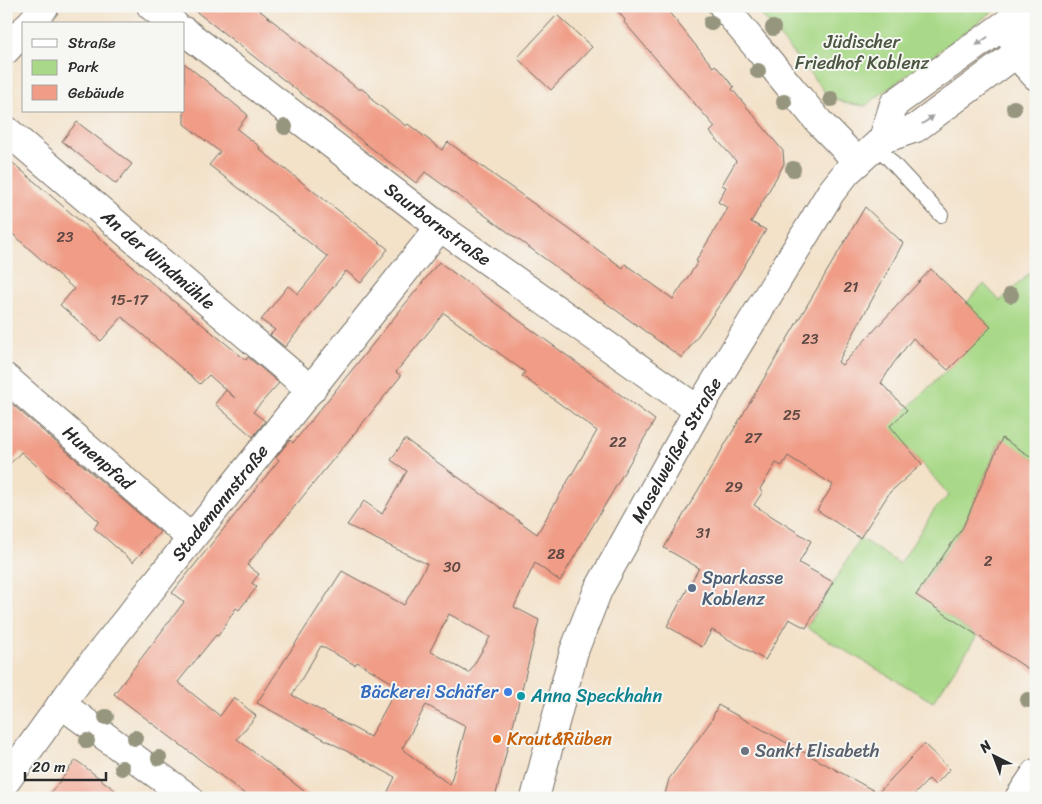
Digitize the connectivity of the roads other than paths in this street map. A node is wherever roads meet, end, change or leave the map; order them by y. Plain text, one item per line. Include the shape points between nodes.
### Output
1 (44, 6) edge
2 (151, 6) edge
3 (723, 6) edge
4 (1026, 10) edge
5 (32, 22) edge
6 (171, 22) edge
7 (22, 32) edge
8 (185, 32) edge
9 (1026, 47) edge
10 (6, 50) edge
11 (1036, 76) edge
12 (6, 130) edge
13 (872, 148) junction
14 (941, 215) dead end
15 (440, 227) junction
16 (6, 378) edge
17 (311, 390) junction
18 (698, 410) junction
19 (191, 538) junction
20 (61, 704) junction
21 (6, 781) edge
22 (189, 798) edge
23 (535, 798) edge

1 - 5 street
2 - 6 street
3 - 13 street via 819,122
4 - 9 street via 1012,37 1013,46
4 -> 13 street, Moselweißer Straße via 894,104
7 - 10 street
8 - 15 street, Saurbornstraße
9 - 11 street
13 -> 9 street via 916,128
12 - 17 street, An der Windmühle
13 - 14 lane
13 - 18 street, Moselweißer Straße via 831,192
15 - 17 street, Stademannstraße
15 - 18 street, Saurbornstraße
16 - 19 street, Hunenpfad
17 - 19 street, Stademannstraße
18 - 23 street, Moselweißer Straße via 598,590 574,651
19 - 20 street, Stademannstraße
20 - 21 street, Stademannstraße
20 - 22 street

